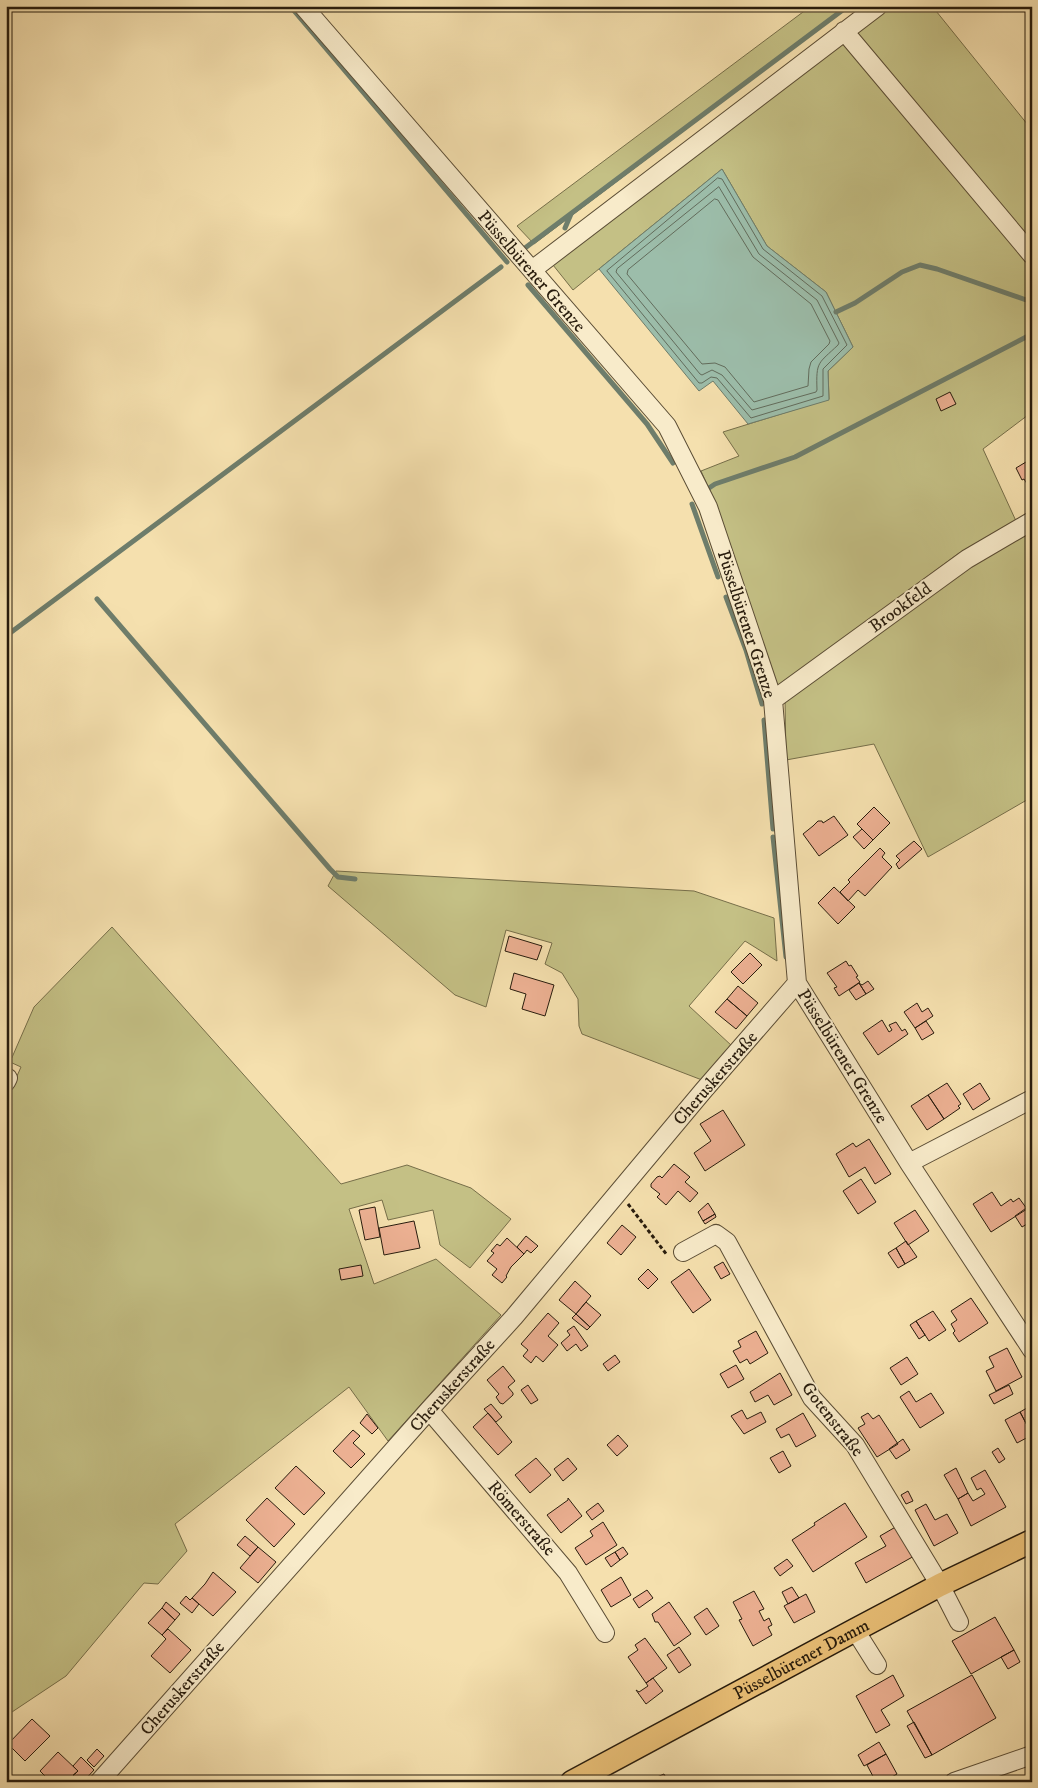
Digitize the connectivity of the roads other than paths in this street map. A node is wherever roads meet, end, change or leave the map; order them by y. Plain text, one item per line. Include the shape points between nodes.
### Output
1 (303, 6) edge
2 (878, 6) edge
3 (844, 31) junction
4 (1032, 255) edge
5 (532, 270) junction
6 (1032, 521) edge
7 (773, 700) junction
8 (797, 983) junction
9 (1032, 1099) edge
10 (909, 1163) junction
11 (683, 1252) road end
12 (1032, 1350) edge
13 (429, 1410) junction
14 (1032, 1541) edge
15 (940, 1585) junction
16 (959, 1622) dead end
17 (855, 1630) junction
18 (605, 1633) dead end
19 (877, 1665) dead end
20 (1032, 1756) edge
21 (99, 1782) edge
22 (572, 1782) edge
23 (954, 1782) edge

1 - 5 street, Püsselbürener Grenze
2 - 3 street
3 - 4 street
3 - 5 street
5 - 7 street, Püsselbürener Grenze via 667,426 708,507
6 - 7 street, Brookfeld via 967,559
7 - 8 street, Püsselbürener Grenze
8 - 10 street, Püsselbürener Grenze
8 - 13 street, Cheruskerstraße via 514,1317
9 - 10 street
10 - 12 street, Püsselbürener Grenze
11 - 15 street, Gotenstraße via 716,1234 727,1242 812,1398 855,1445
13 - 18 street, Römerstraße via 568,1573
13 - 21 street, Cheruskerstraße
14 - 15 main road, Püsselbürener Damm
15 - 16 street
15 - 17 main road, Püsselbürener Damm
17 - 19 street
17 - 22 main road, Püsselbürener Damm
20 - 23 street

